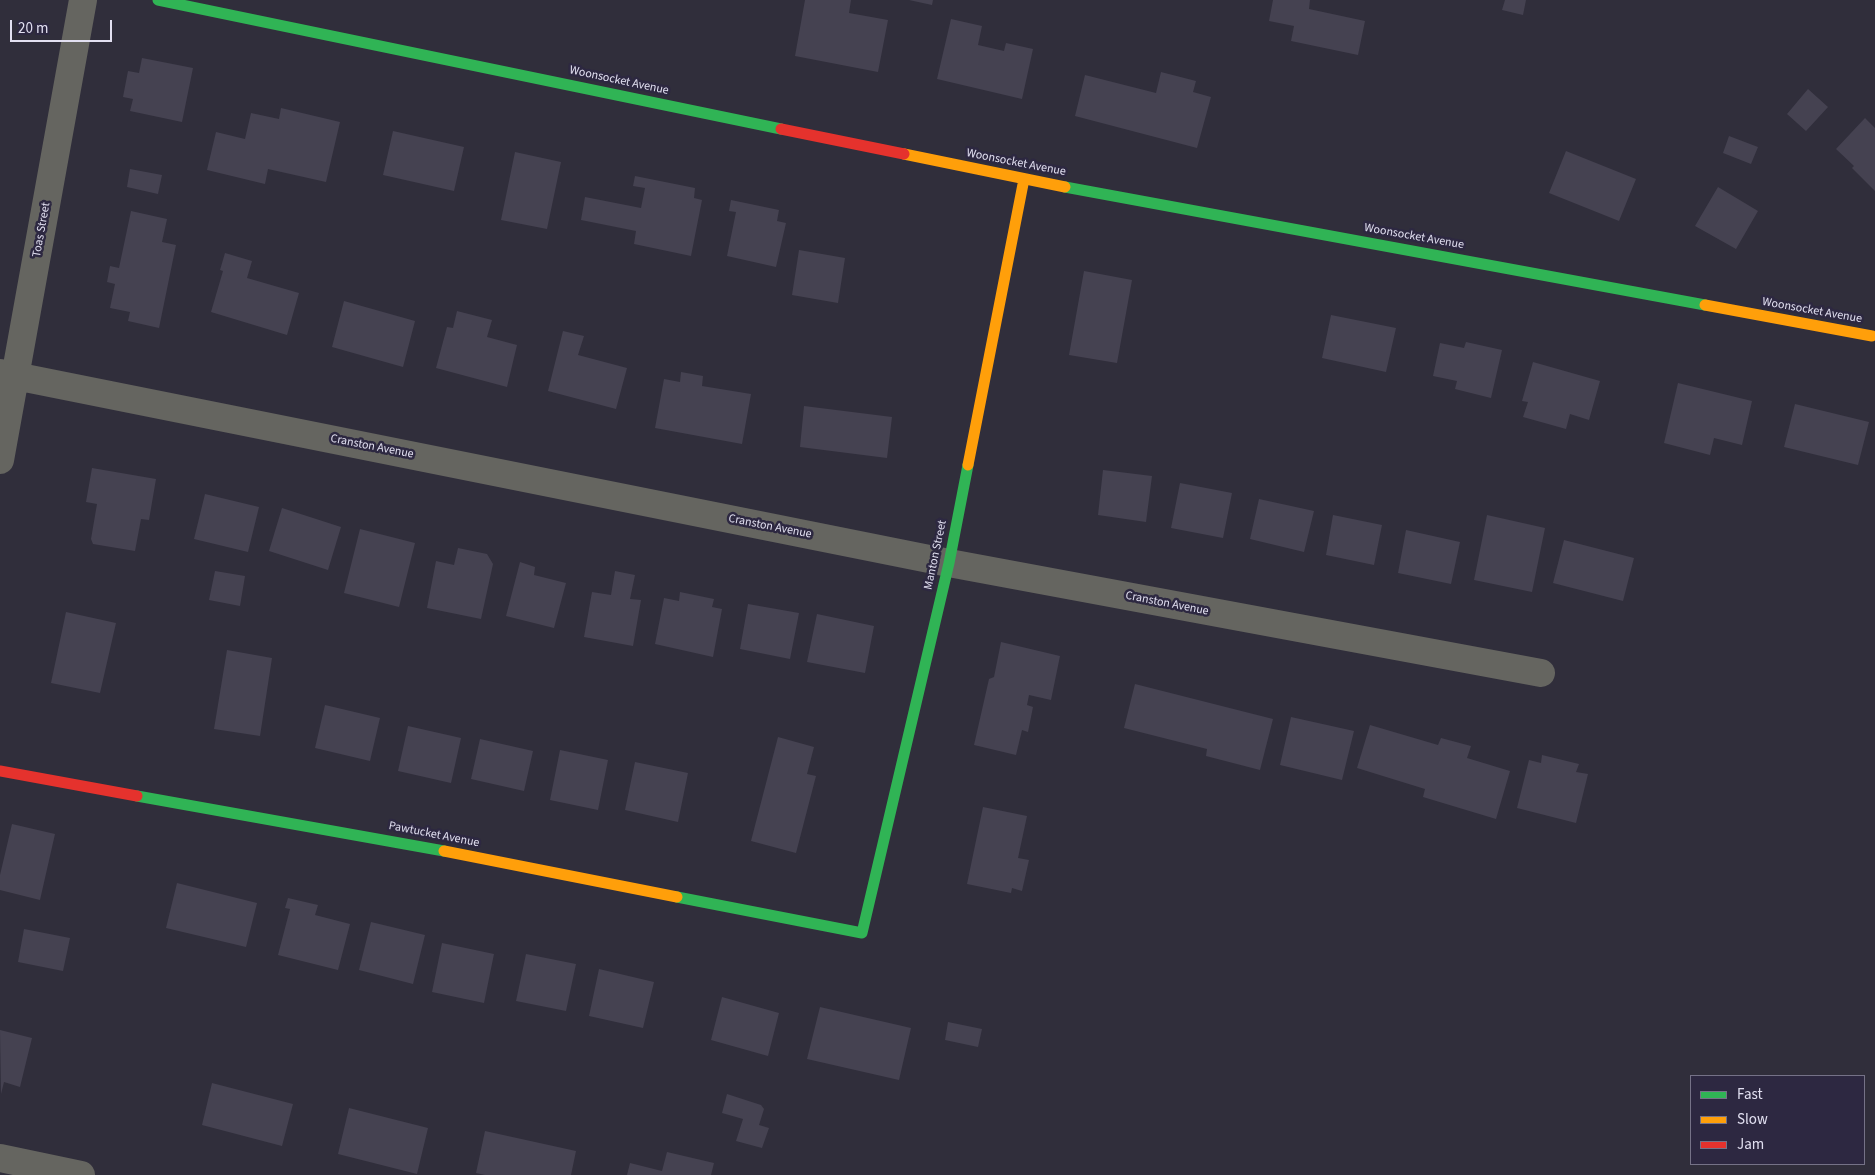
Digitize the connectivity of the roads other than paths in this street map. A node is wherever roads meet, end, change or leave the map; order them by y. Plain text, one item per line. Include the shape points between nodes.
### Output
1 (83, 0) edge
2 (158, 0) edge
3 (1024, 179) junction
4 (1872, 336) dead end
5 (8, 374) edge
6 (0, 460) edge
7 (949, 563) junction
8 (1541, 673) dead end
9 (0, 771) edge
10 (862, 933) joint
11 (0, 1158) edge
12 (81, 1175) edge

1 - 5 street, Toas Street
2 - 3 street, Woonsocket Avenue
3 - 4 street, Woonsocket Avenue
3 - 7 street, Manton Street
5 - 6 street, Toas Street
5 - 7 street, Cranston Avenue
7 - 8 street, Cranston Avenue
7 - 10 street, Manton Street
9 - 10 street, Pawtucket Avenue via 407,844
11 - 12 street

